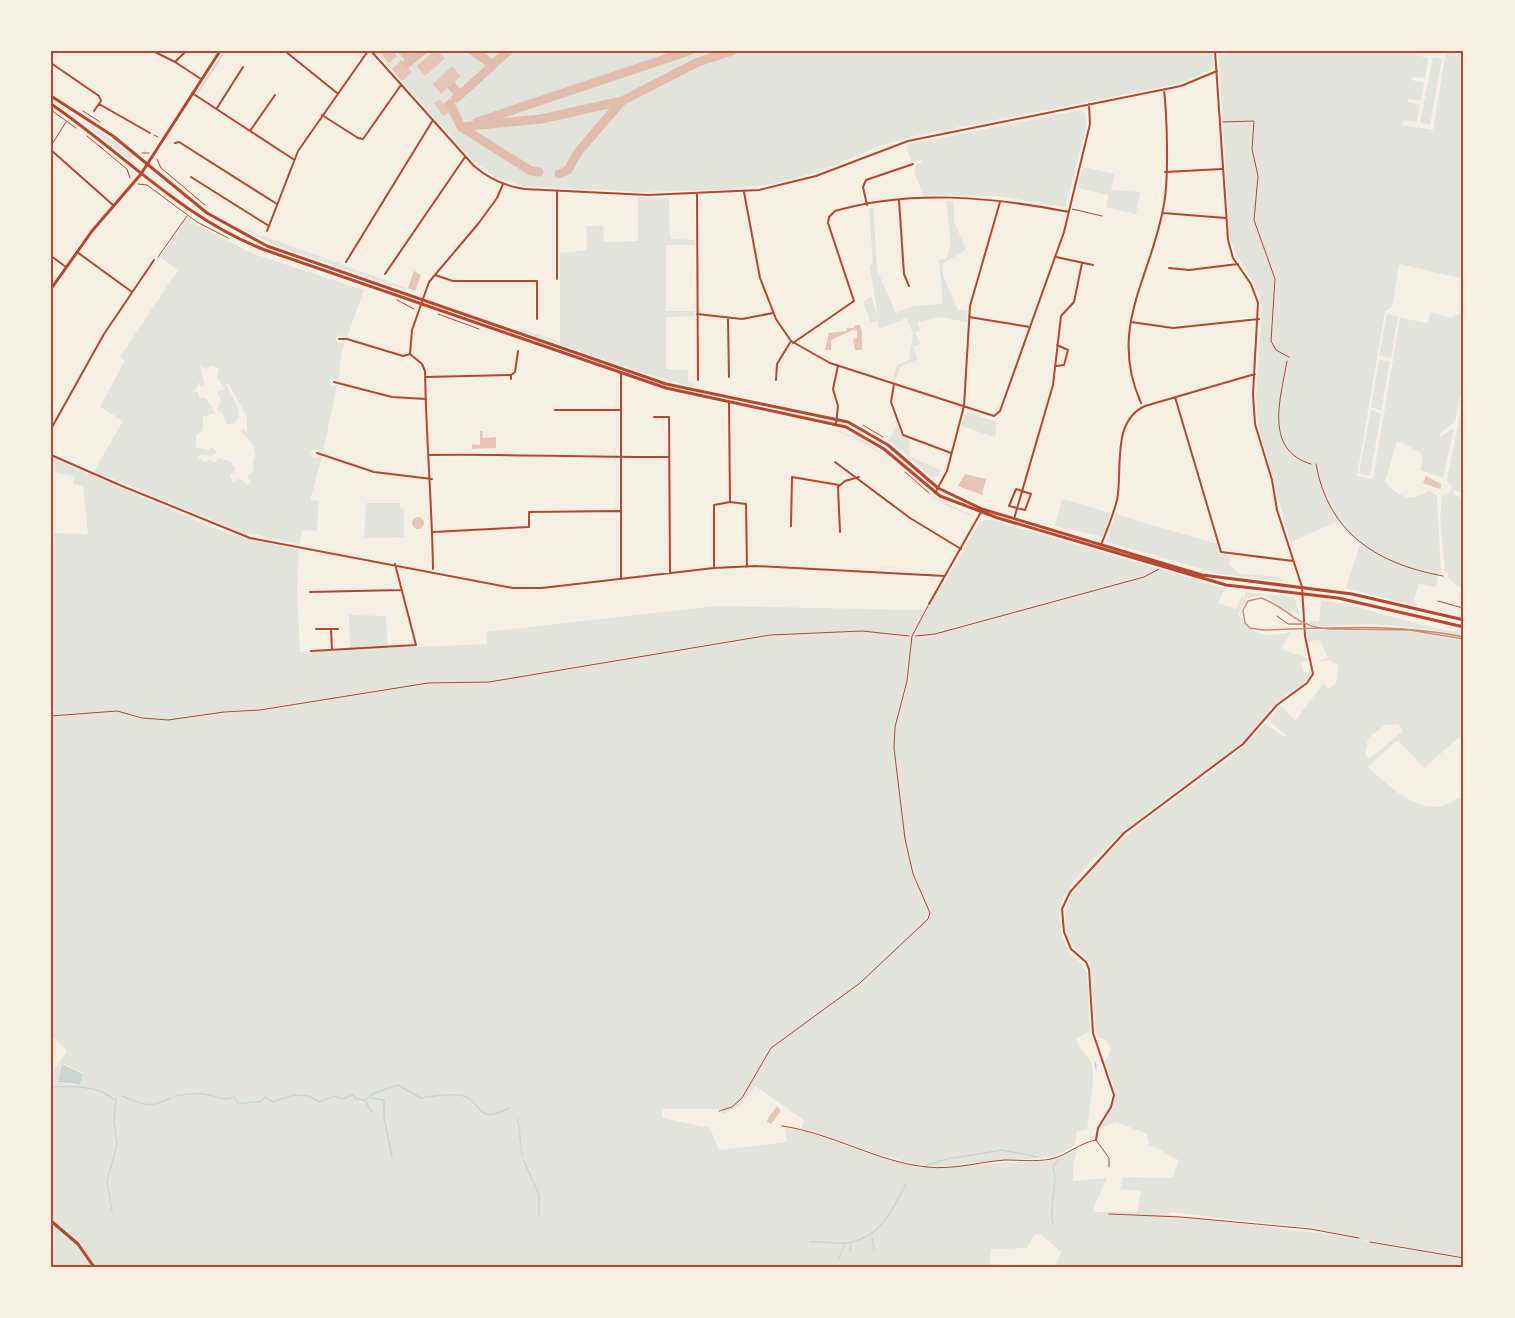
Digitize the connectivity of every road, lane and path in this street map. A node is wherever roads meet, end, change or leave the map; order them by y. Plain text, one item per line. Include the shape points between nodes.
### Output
1 (153, 51) edge
2 (186, 51) edge
3 (220, 51) edge
4 (285, 51) edge
5 (370, 51) edge
6 (1215, 51) edge
7 (175, 62) junction
8 (51, 63) edge
9 (243, 67) dead end
10 (1218, 71) junction
11 (201, 79) junction
12 (401, 85) junction
13 (1164, 89) junction
14 (192, 93) junction
15 (337, 93) junction
16 (275, 94) dead end
17 (51, 96) edge
18 (51, 104) edge
19 (99, 104) junction
20 (1089, 104) junction
21 (217, 108) junction
22 (51, 110) edge
23 (94, 111) dead end
24 (322, 115) junction
25 (433, 120) junction
26 (67, 121) junction
27 (1218, 122) junction
28 (80, 130) dead end
29 (250, 130) junction
30 (150, 133) joint
31 (86, 135) dead end
32 (158, 138) dead end
33 (175, 143) dead end
34 (51, 146) edge
35 (51, 150) edge
36 (138, 151) dead end
37 (147, 152) dead end
38 (465, 157) junction
39 (159, 159) dead end
40 (293, 159) junction
41 (147, 164) junction
42 (913, 164) dead end
43 (162, 169) junction
44 (1222, 169) junction
45 (1165, 172) junction
46 (141, 174) junction
47 (159, 174) junction
48 (130, 177) dead end
49 (191, 177) dead end
50 (152, 184) junction
51 (503, 184) junction
52 (139, 185) dead end
53 (557, 191) junction
54 (744, 192) junction
55 (697, 194) junction
56 (899, 200) junction
57 (1000, 201) junction
58 (277, 204) junction
59 (867, 204) junction
60 (113, 205) junction
61 (207, 207) dead end
62 (1069, 210) junction
63 (1162, 213) junction
64 (188, 214) dead end
65 (1102, 216) dead end
66 (1226, 218) junction
67 (269, 226) junction
68 (267, 231) dead end
69 (76, 252) junction
70 (51, 256) edge
71 (1056, 257) junction
72 (154, 260) joint
73 (346, 262) dead end
74 (1082, 263) junction
75 (1238, 264) junction
76 (1093, 266) dead end
77 (66, 267) junction
78 (1169, 268) dead end
79 (385, 274) dead end
80 (435, 275) junction
81 (558, 279) dead end
82 (909, 286) dead end
83 (51, 289) edge
84 (132, 292) junction
85 (422, 300) junction
86 (421, 305) junction
87 (773, 313) junction
88 (697, 314) junction
89 (969, 316) junction
90 (537, 319) dead end
91 (729, 319) junction
92 (1259, 319) junction
93 (1130, 322) junction
94 (1030, 327) junction
95 (339, 339) dead end
96 (792, 342) junction
97 (1057, 345) junction
98 (518, 351) dead end
99 (410, 354) junction
100 (1289, 357) joint
101 (838, 366) junction
102 (1056, 366) junction
103 (621, 373) junction
104 (1255, 374) junction
105 (425, 377) junction
106 (729, 378) dead end
107 (698, 380) dead end
108 (776, 380) dead end
109 (334, 382) dead end
110 (894, 384) junction
111 (1175, 397) junction
112 (426, 399) junction
113 (729, 402) junction
114 (1141, 403) dead end
115 (964, 406) junction
116 (555, 410) dead end
117 (620, 410) junction
118 (654, 417) dead end
119 (837, 419) junction
120 (836, 424) junction
121 (51, 429) edge
122 (317, 453) dead end
123 (951, 453) junction
124 (51, 455) edge
125 (428, 455) junction
126 (621, 457) junction
127 (669, 457) junction
128 (835, 462) dead end
129 (1316, 464) joint
130 (859, 477) junction
131 (432, 479) junction
132 (839, 485) junction
133 (938, 488) junction
134 (1023, 491) junction
135 (935, 493) junction
136 (730, 502) junction
137 (1017, 509) junction
138 (620, 511) junction
139 (981, 512) junction
140 (1014, 519) junction
141 (791, 526) dead end
142 (433, 532) junction
143 (840, 532) dead end
144 (1101, 545) junction
145 (961, 549) junction
146 (1294, 560) junction
147 (395, 564) junction
148 (747, 567) junction
149 (1160, 567) junction
150 (714, 568) junction
151 (433, 571) junction
152 (670, 573) junction
153 (945, 576) junction
154 (1443, 576) dead end
155 (621, 579) junction
156 (1302, 587) junction
157 (401, 591) junction
158 (310, 592) dead end
159 (1303, 594) junction
160 (1438, 601) dead end
161 (929, 604) joint
162 (1464, 612) edge
163 (1277, 616) dead end
164 (1464, 620) edge
165 (1304, 624) junction
166 (1464, 627) edge
167 (316, 629) dead end
168 (331, 629) junction
169 (338, 629) dead end
170 (912, 636) junction
171 (332, 650) junction
172 (311, 651) dead end
173 (51, 716) edge
174 (719, 1111) dead end
175 (782, 1126) dead end
176 (1096, 1140) junction
177 (1109, 1167) dead end
178 (1109, 1214) dead end
179 (51, 1221) edge
180 (1359, 1238) dead end
181 (1370, 1242) dead end
182 (1464, 1258) edge
183 (94, 1267) edge

1 - 7 street
2 - 7 street
3 - 11 main road
4 - 15 street
5 - 12 street
5 - 15 street
6 - 10 street
7 - 11 street
8 - 19 street via 99,96
9 - 21 street
10 - 13 street via 1187,85
10 - 27 street
11 - 14 main road
12 - 24 street via 363,139
12 - 25 street
13 - 20 street
13 - 45 street
14 - 21 street
14 - 41 main road
15 - 24 street
16 - 29 street
17 - 41 main road via 113,136
18 - 46 main road
19 - 23 street
19 - 30 street
20 - 54 street via 908,141 805,179
20 - 62 street via 1090,124
21 - 29 street
22 - 26 path
24 - 40 street
25 - 38 street
25 - 73 street
26 - 28 path
26 - 34 path
27 - 44 street
27 - 100 lane via 1254,121 1252,149 1258,176 1254,220 1275,279 1271,341 1276,350
29 - 40 street
30 - 32 path
31 - 48 path via 127,169
33 - 58 street via 180,142
35 - 60 street
36 - 37 path
38 - 51 street
38 - 79 street
39 - 43 path
40 - 58 street
41 - 46 main road
41 - 47 main road
42 - 59 street via 866,180 863,187
43 - 47 path
43 - 61 path
44 - 45 street
44 - 66 street
45 - 63 street
46 - 50 main road
46 - 60 main road
47 - 85 main road via 207,213 261,243
49 - 67 street
50 - 52 path
50 - 86 main road via 201,219 243,241
51 - 53 street
51 - 80 street via 498,198
53 - 55 street
53 - 81 street
54 - 55 street
54 - 87 street via 758,268
55 - 88 street
56 - 57 street
56 - 59 street
56 - 82 street via 904,274
57 - 62 street
57 - 89 street
58 - 67 street
59 - 96 street via 838,210 829,217 854,301
60 - 69 main road
62 - 65 lane
62 - 71 street
63 - 66 street
63 - 93 street
64 - 72 path
66 - 75 street via 1229,246
67 - 68 street
69 - 77 main road
69 - 84 street
70 - 77 street
71 - 74 street
71 - 94 street
72 - 84 street
74 - 76 street
74 - 97 street via 1074,302 1061,316
75 - 78 street via 1189,270
75 - 92 street via 1256,296
77 - 83 main road
80 - 85 street
80 - 90 street via 453,281 537,281
84 - 121 street
85 - 86 street
85 - 119 main road via 666,384
86 - 99 street via 410,338
86 - 103 main road
87 - 91 street
87 - 96 street
88 - 91 street
88 - 107 street
89 - 94 street
89 - 115 street
91 - 106 street
92 - 93 street via 1173,328
92 - 104 street
93 - 114 street via 1129,369
94 - 115 street via 996,415
95 - 99 street via 403,356
96 - 101 street
96 - 108 street via 777,364
97 - 102 street
97 - 102 street via 1068,350 1064,365
98 - 105 street via 511,377
99 - 105 street via 422,364
100 - 129 path via 1278,432 1291,453
101 - 110 street
101 - 119 street via 832,389 838,406
102 - 134 street
103 - 113 main road
103 - 117 street
104 - 111 street
104 - 146 street via 1256,433
105 - 112 street
109 - 112 street via 392,397
110 - 115 street
110 - 123 street via 891,402 903,435
111 - 144 street via 1142,407 1127,421 1116,502
111 - 146 street via 1221,552
112 - 125 street
113 - 120 main road
113 - 136 street
115 - 123 street
116 - 117 street
117 - 126 street
118 - 127 street via 669,417
119 - 120 street
119 - 133 main road via 874,435
120 - 135 main road via 873,441
122 - 131 street via 374,472
123 - 133 street
124 - 147 street via 250,538
125 - 126 street via 537,453
125 - 131 street
126 - 127 street
126 - 138 street
127 - 152 street
128 - 130 street
129 - 154 lane via 1324,499 1352,535 1394,562 1418,572
130 - 132 street
130 - 145 street via 910,518
131 - 142 street
132 - 141 street via 792,477
132 - 143 street
133 - 135 street
133 - 140 main road
134 - 137 street
134 - 137 street via 1031,495 1025,510
134 - 137 street via 1014,490 1009,505
135 - 139 main road
136 - 148 street via 746,504
136 - 150 street via 714,505
137 - 140 street
138 - 142 street via 529,512 529,527
138 - 155 street
139 - 145 street
139 - 149 main road
140 - 144 main road
142 - 151 street
144 - 156 main road via 1202,575
145 - 153 street
146 - 156 street
147 - 151 street
147 - 157 street
148 - 150 street
148 - 153 street
149 - 159 main road via 1226,585
149 - 170 path via 1144,577 934,634
150 - 152 street
151 - 155 street via 526,589
152 - 155 street
153 - 161 street
156 - 159 street
156 - 164 main road via 1367,597
157 - 158 street
157 - 171 street via 417,645
159 - 165 street
159 - 166 main road via 1357,602
160 - 162 path via 1463,608
161 - 170 lane
163 - 165 lane via 1288,624
165 - 176 street via 1313,666 1310,680 1281,701 1243,744 1124,833 1086,873 1064,904 1065,939 1089,969 1093,1033 1114,1095
167 - 168 street
168 - 169 street
168 - 171 street
170 - 173 path via 862,631 770,635 489,682 428,683 260,710 168,720 117,711
170 - 174 lane via 894,748 904,831 913,874 930,913 928,919 860,983 771,1048 741,1098 732,1107
171 - 172 street
175 - 176 lane via 929,1168 1003,1160 1048,1160
176 - 177 lane via 1109,1158
178 - 180 path via 1181,1216
179 - 183 main road via 78,1244
181 - 182 path

